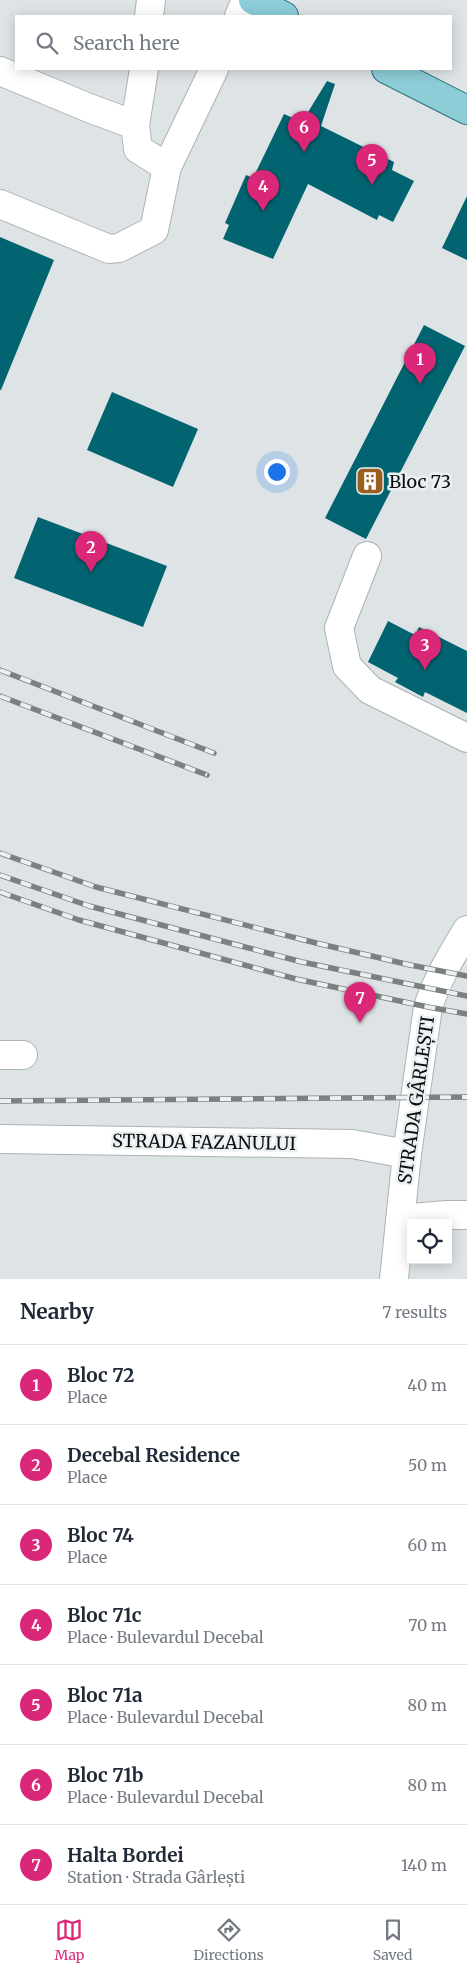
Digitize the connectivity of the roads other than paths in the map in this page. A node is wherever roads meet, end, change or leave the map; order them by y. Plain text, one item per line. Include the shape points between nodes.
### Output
1 (151, 0) edge
2 (246, 0) edge
3 (253, 0) edge
4 (150, 15) edge
5 (239, 15) edge
6 (282, 15) edge
7 (144, 70) edge
8 (214, 70) edge
9 (388, 70) edge
10 (0, 71) edge
11 (467, 110) edge
12 (135, 125) junction
13 (167, 167) junction
14 (0, 204) edge
15 (368, 556) dead end
16 (467, 738) edge
17 (467, 930) edge
18 (0, 1139) edge
19 (407, 1154) junction
20 (467, 1215) edge
21 (400, 1219) junction
22 (394, 1279) edge

1 - 4 street
2 - 5 street
3 - 6 main road
7 - 12 street
8 - 13 street
9 - 11 main road
10 - 12 street
12 - 13 street via 138,149
13 - 14 street via 154,230 119,248 109,249
15 - 16 street via 339,628 347,666 370,690
17 - 19 street, STRADA GÂRLEȘTI via 442,972 428,1008
18 - 19 street, STRADA FAZANULUI via 352,1144
19 - 21 street, STRADA GÂRLEȘTI
20 - 21 street
21 - 22 street, STRADA GÂRLEȘTI

